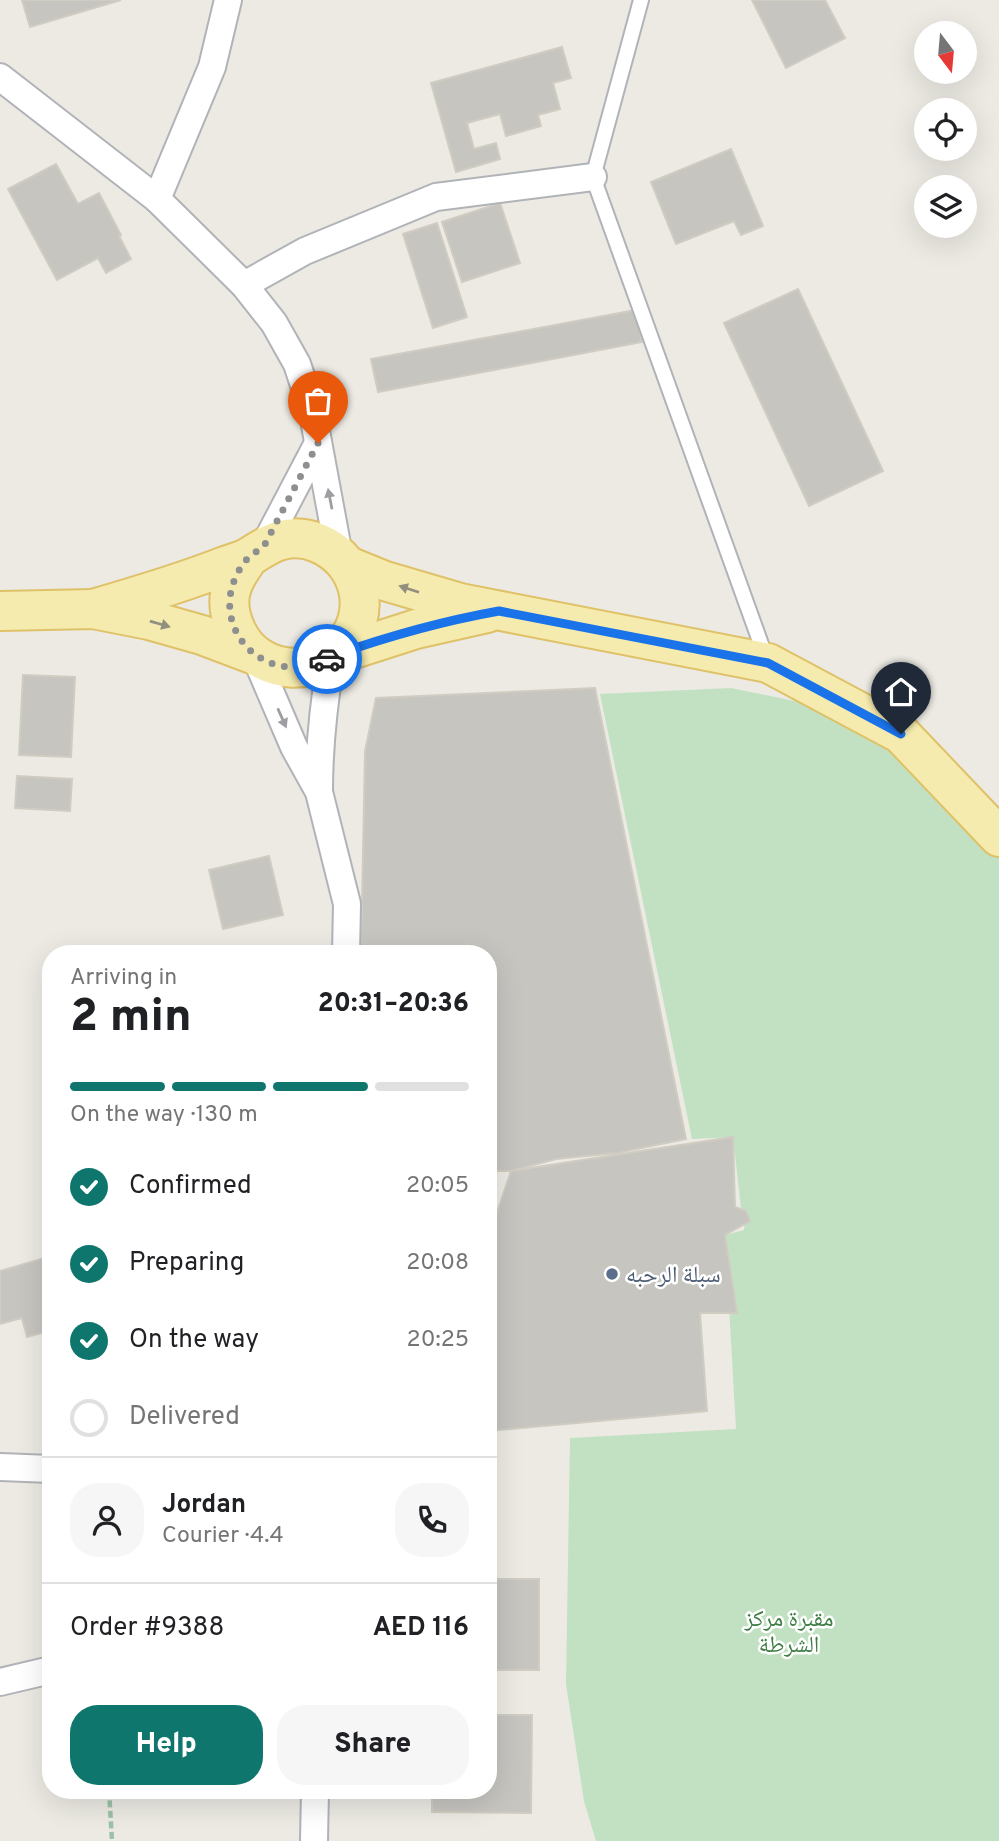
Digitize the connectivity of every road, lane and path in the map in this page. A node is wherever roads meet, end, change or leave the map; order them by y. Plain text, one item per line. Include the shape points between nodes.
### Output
1 (228, 0) edge
2 (641, 0) edge
3 (0, 77) edge
4 (593, 177) junction
5 (157, 199) junction
6 (244, 285) junction
7 (318, 443) junction
8 (257, 551) junction
9 (344, 560) junction
10 (93, 609) junction
11 (0, 611) edge
12 (499, 611) junction
13 (255, 655) junction
14 (333, 656) junction
15 (768, 663) junction
16 (318, 792) junction
17 (999, 837) edge
18 (346, 945) edge
19 (0, 1467) edge
20 (42, 1469) edge
21 (42, 1672) edge
22 (0, 1682) edge
23 (110, 1799) edge
24 (315, 1799) edge
25 (112, 1841) edge
26 (314, 1841) edge

1 - 5 street via 212,67
2 - 4 lane
3 - 5 street
4 - 6 street via 436,197 305,251
4 - 15 lane
5 - 6 street
6 - 7 street via 274,323 297,364
7 - 8 street
9 -> 7 street
8 - 9 main road via 295,538 318,543
8 - 10 main road via 198,577
8 - 13 main road via 236,575 230,596 231,618
12 -> 9 main road via 423,593
9 - 14 main road via 356,581 359,613 355,629
10 - 11 main road
10 -> 13 main road via 149,620
12 - 14 main road via 416,629
12 - 15 main road
13 - 14 main road via 285,668 308,666
13 -> 16 street
14 - 16 street via 323,703
15 - 17 main road via 901,734
16 - 18 street via 347,904
19 - 20 street
21 - 22 street
23 - 25 path
24 - 26 street

